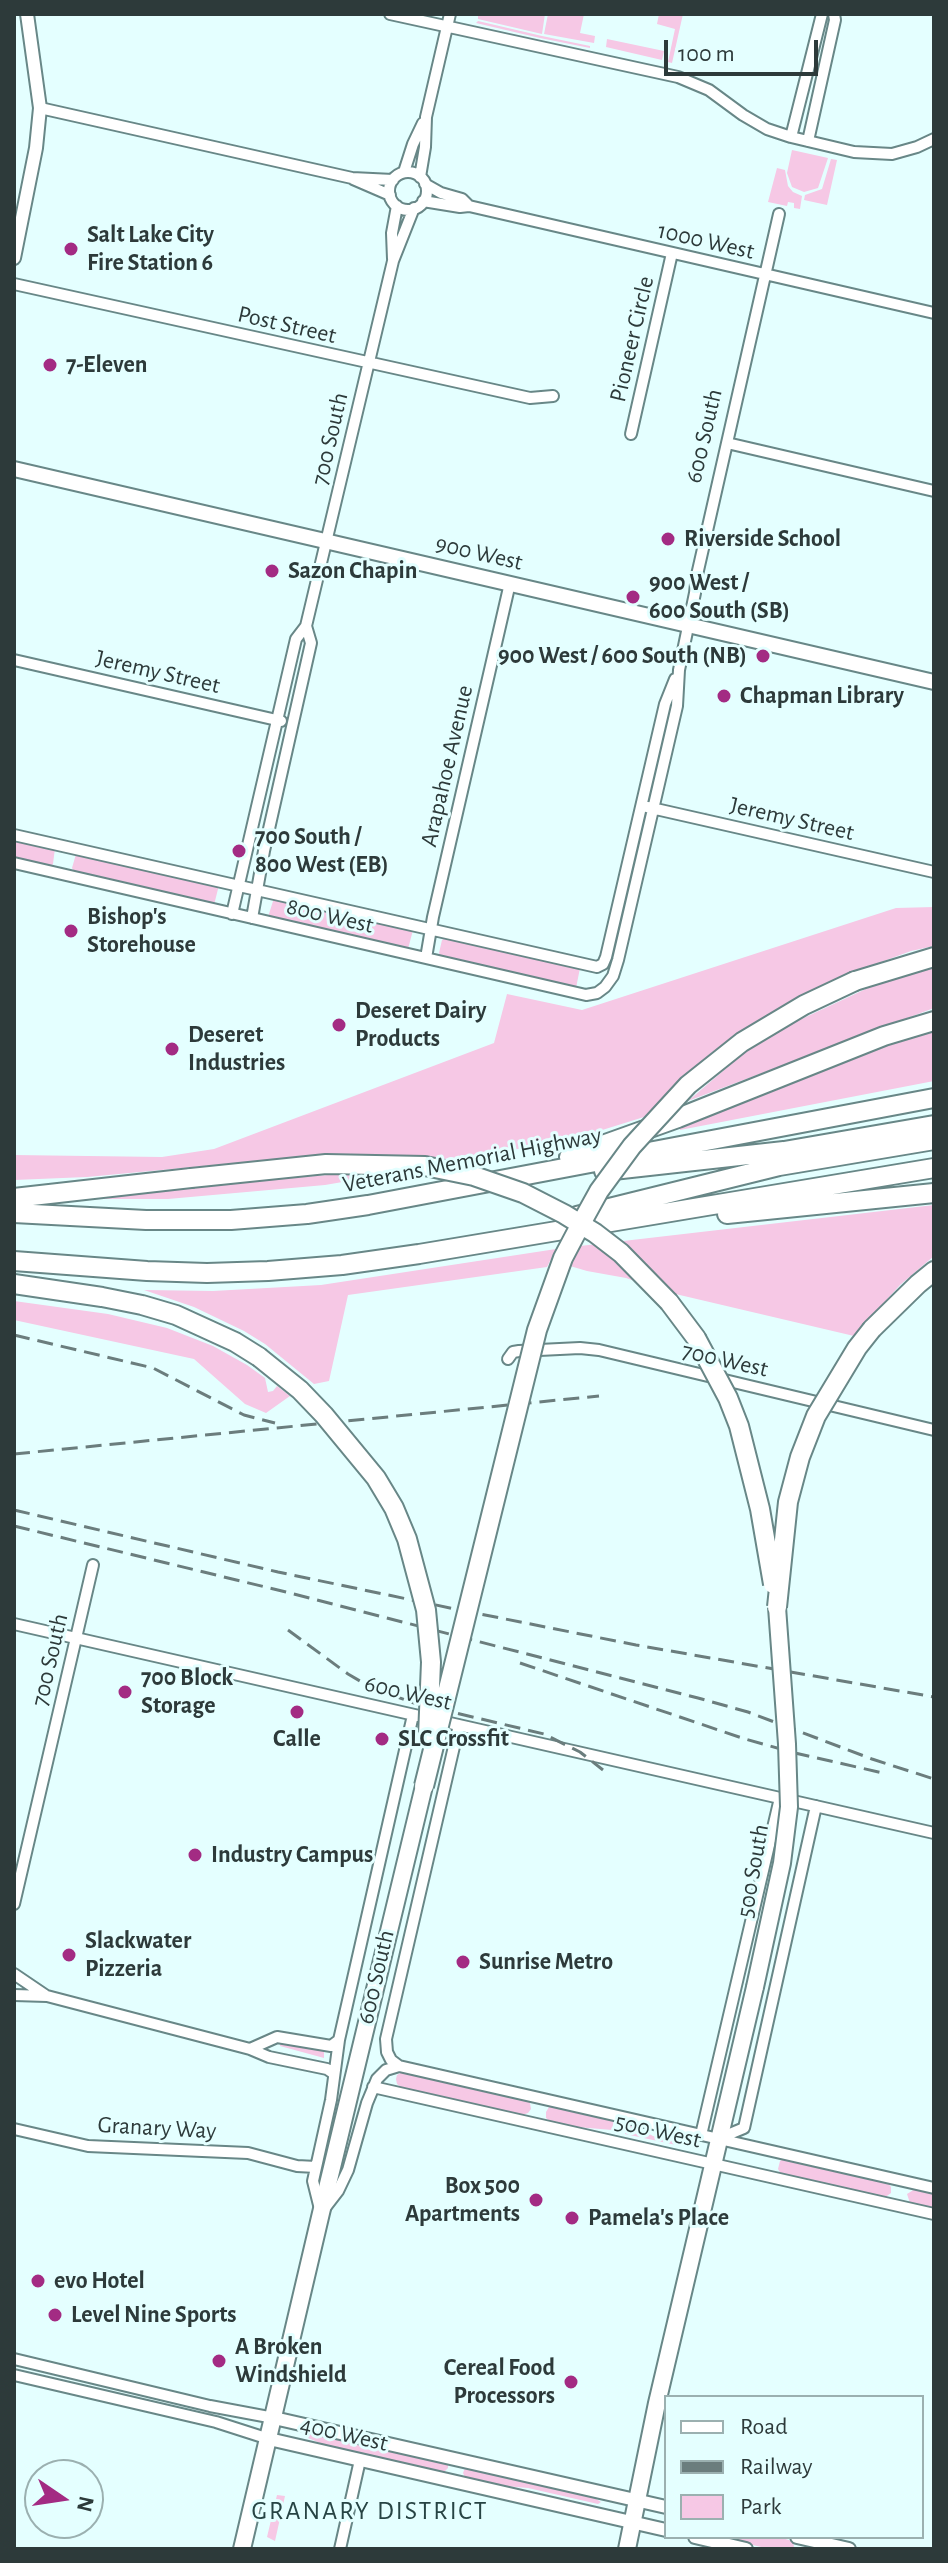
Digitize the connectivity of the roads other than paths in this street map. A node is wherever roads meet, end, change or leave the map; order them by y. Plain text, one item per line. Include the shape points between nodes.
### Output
1 (27, 14) edge
2 (390, 14) edge
3 (450, 14) edge
4 (822, 14) edge
5 (834, 14) edge
6 (447, 27) junction
7 (40, 108) junction
8 (426, 117) junction
9 (791, 137) junction
10 (934, 139) edge
11 (808, 141) junction
12 (404, 172) junction
13 (352, 178) junction
14 (393, 180) junction
15 (423, 180) junction
16 (390, 195) junction
17 (419, 205) junction
18 (397, 206) junction
19 (469, 206) junction
20 (779, 214) dead end
21 (672, 253) junction
22 (14, 258) edge
23 (393, 261) junction
24 (765, 275) junction
25 (14, 284) edge
26 (934, 313) edge
27 (369, 363) junction
28 (553, 396) dead end
29 (631, 434) dead end
30 (727, 443) junction
31 (14, 469) edge
32 (934, 491) edge
33 (327, 541) junction
34 (510, 583) junction
35 (689, 624) junction
36 (306, 626) junction
37 (14, 660) edge
38 (679, 670) junction
39 (934, 682) edge
40 (278, 720) junction
41 (292, 723) junction
42 (258, 806) junction
43 (642, 806) junction
44 (654, 808) junction
45 (273, 810) junction
46 (14, 835) edge
47 (14, 863) edge
48 (934, 872) edge
49 (240, 887) junction
50 (256, 891) junction
51 (232, 914) junction
52 (252, 918) junction
53 (430, 930) junction
54 (934, 957) edge
55 (426, 958) junction
56 (618, 960) joint
57 (597, 967) joint
58 (934, 1021) edge
59 (934, 1098) edge
60 (934, 1125) edge
61 (934, 1140) edge
62 (934, 1168) edge
63 (517, 1176) junction
64 (451, 1188) junction
65 (934, 1193) edge
66 (14, 1198) edge
67 (14, 1213) edge
68 (557, 1231) junction
69 (419, 1254) junction
70 (14, 1261) edge
71 (934, 1271) edge
72 (14, 1284) edge
73 (508, 1359) dead end
74 (934, 1430) edge
75 (93, 1565) dead end
76 (777, 1607) junction
77 (14, 1624) edge
78 (76, 1638) junction
79 (413, 1715) junction
80 (459, 1725) junction
81 (424, 1786) junction
82 (780, 1798) junction
83 (816, 1806) junction
84 (934, 1833) edge
85 (14, 1904) edge
86 (14, 1974) edge
87 (14, 1986) edge
88 (14, 1995) edge
89 (47, 1996) junction
90 (339, 2040) junction
91 (250, 2049) junction
92 (399, 2066) junction
93 (333, 2073) junction
94 (373, 2087) junction
95 (14, 2129) edge
96 (710, 2137) junction
97 (712, 2164) junction
98 (297, 2166) junction
99 (316, 2167) junction
100 (313, 2181) junction
101 (934, 2188) edge
102 (321, 2213) junction
103 (934, 2214) edge
104 (14, 2359) edge
105 (14, 2375) edge
106 (274, 2418) junction
107 (269, 2439) junction
108 (360, 2460) junction
109 (638, 2500) junction
110 (664, 2506) edge
111 (633, 2523) junction
112 (664, 2530) edge
113 (704, 2539) edge
114 (806, 2539) edge
115 (242, 2549) edge
116 (340, 2549) edge
117 (627, 2549) edge
118 (746, 2549) edge
119 (849, 2549) edge

1 - 7 street
2 - 6 street
3 - 6 street
4 - 9 street
5 - 11 street
6 - 8 street
6 - 9 street via 678,77 709,90 755,123
7 - 13 street
7 - 22 street
8 - 12 street
8 - 15 street
9 - 11 street
10 - 11 street via 904,152 879,155
12 - 14 street
12 - 15 street
13 - 14 street
13 - 16 street
14 - 16 street
15 - 17 street via 427,190
15 - 19 street, 1000 West
16 - 18 street
17 - 18 street
17 - 19 street, 1000 West
17 - 23 street, 700 South
18 - 23 street, 700 South
19 - 21 street, 1000 West
20 - 24 street, 600 South
21 - 24 street, 1000 West
21 - 29 street, Pioneer Circle
23 - 27 street, 700 South
24 - 26 street, 1000 West
24 - 30 street, 600 South
25 - 27 street, Post Street
27 - 28 street, Post Street via 530,398
27 - 33 street, 700 South
30 - 32 street
30 - 35 street, 600 South
31 - 33 main road, 900 West
33 - 34 main road, 900 West
33 - 36 street, 700 South
34 - 35 main road, 900 West
34 - 53 street, Arapahoe Avenue
35 - 38 street, 600 South
35 - 39 main road, 900 West
36 - 40 street, 700 South via 296,639
36 - 41 street, 700 South via 311,643
37 - 40 street, Jeremy Street
38 - 43 street, 600 South via 665,704
38 - 44 street, 600 South via 677,706
40 - 41 street, Jeremy Street
40 - 42 street, 700 South
41 - 45 street, 700 South
42 - 45 street
42 - 49 street, 700 South
43 - 44 street, Jeremy Street
43 - 57 street, 600 South via 606,957
44 - 48 street, Jeremy Street
44 - 56 street, 600 South
45 - 50 street, 700 South
46 - 49 street, 800 West
47 - 51 street, 800 West
49 - 50 street, 800 West
49 - 51 street, 700 South
50 - 52 street, 700 South
50 - 53 street, 800 West
51 - 52 street, 800 West
52 - 55 street, 800 West
53 - 55 street, Arapahoe Avenue
53 - 57 street, 800 West
54 - 81 highway, bridge via 855,981 742,1042 688,1085 599,1191 563,1258 537,1330
55 - 56 street, 800 West via 586,995 605,987
58 - 63 highway
59 - 63 highway, Veterans Memorial Highway
60 - 64 highway via 784,1151
61 - 69 highway via 779,1166
62 - 68 highway
63 - 64 highway, Veterans Memorial Highway
64 - 67 highway, Veterans Memorial Highway via 353,1207 231,1220
65 - 68 highway
66 - 76 highway, bridge via 326,1164 425,1166 474,1176 564,1214 630,1261 669,1302 725,1390 753,1477
68 - 69 highway
69 - 70 highway via 207,1273
71 - 76 highway, bridge via 872,1329 822,1405 800,1457 787,1511
72 - 81 highway, bridge via 102,1297 207,1328 259,1357 300,1390 346,1439 394,1508 426,1610 431,1662
73 - 74 street, 700 West via 519,1351 599,1350
75 - 78 street, 700 South
76 - 96 main road, 500 South, bridge via 789,1807 782,1863 755,1987
77 - 78 street, 600 West
78 - 79 street, 600 West
78 - 85 street, 700 South
79 - 80 street, 600 West
79 - 90 street, 600 South
80 - 82 street, 600 West
80 - 92 street, 600 South via 386,2039 388,2056
81 - 102 main road, 600 South
82 - 83 street, 600 West
82 - 96 street, 500 South
83 - 84 street, 600 West
83 - 96 street, 500 South via 744,2128
86 - 87 street
86 - 89 street
88 - 89 street
89 - 91 street
90 - 91 street via 331,2046 277,2037
90 - 93 street, 600 South
91 - 93 street
92 - 94 street via 381,2074
92 - 96 street, 500 West
93 - 99 street, 600 South
94 - 97 street, 500 West
94 - 102 street, 600 South via 348,2170
95 - 98 street, Granary Way via 88,2146 248,2153
96 - 97 main road, 500 South
96 - 101 street, 500 West
97 - 103 street, 500 West
97 - 109 main road, 500 South
98 - 99 street, Granary Way
98 - 100 street, Granary Way
99 - 100 street, 600 South
100 - 102 street, 600 South
102 - 106 main road, 600 South
104 - 106 street, 400 West
105 - 107 street, 400 West
106 - 107 main road, 600 South
106 - 109 street, 400 West
107 - 108 street, 400 West
107 - 115 main road, 600 South
108 - 111 street, 400 West
108 - 116 street
109 - 110 street, 400 West
109 - 111 main road, 500 South
111 - 112 street, 400 West
111 - 117 main road, 500 South
113 - 118 street
114 - 119 street

